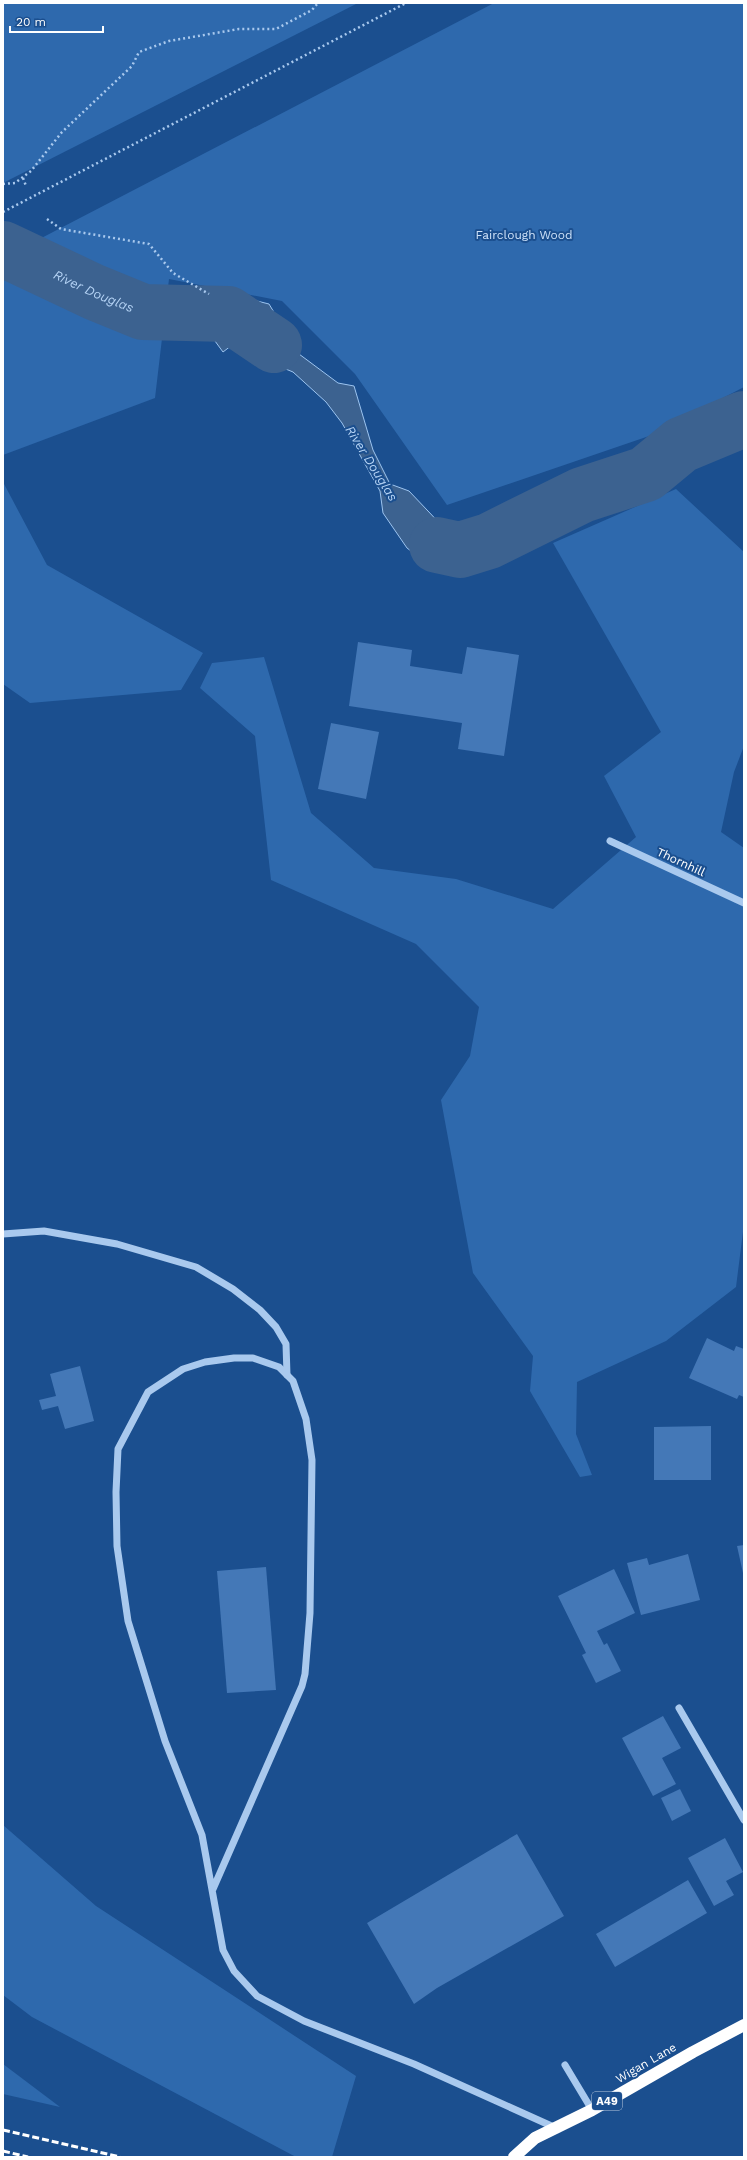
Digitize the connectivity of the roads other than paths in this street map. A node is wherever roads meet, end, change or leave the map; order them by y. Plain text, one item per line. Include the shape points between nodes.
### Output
1 (610, 841) dead end
2 (744, 903) edge
3 (3, 1234) edge
4 (287, 1375) junction
5 (679, 1708) dead end
6 (744, 1820) edge
7 (213, 1888) junction
8 (744, 2025) edge
9 (565, 2065) dead end
10 (592, 2110) junction
11 (556, 2128) junction
12 (518, 2153) edge

1 - 2 street, Thornhill
3 - 4 street via 51,1232 117,1244 196,1267 233,1289 260,1310 276,1327 286,1344
4 - 7 street via 293,1381 306,1419 312,1460 310,1613 305,1674 296,1702 264,1768
4 - 7 street via 279,1367 253,1358 205,1362 183,1369 148,1392 118,1448 117,1546 128,1620 166,1741 202,1834
5 - 6 street
7 - 11 street via 217,1926 223,1950 234,1971 257,1996 304,2021 414,2064
8 - 10 highway, Wigan Lane / A49
9 - 10 street
10 - 11 highway, Wigan Lane / A49
11 - 12 highway, Wigan Lane / A49 via 535,2138

